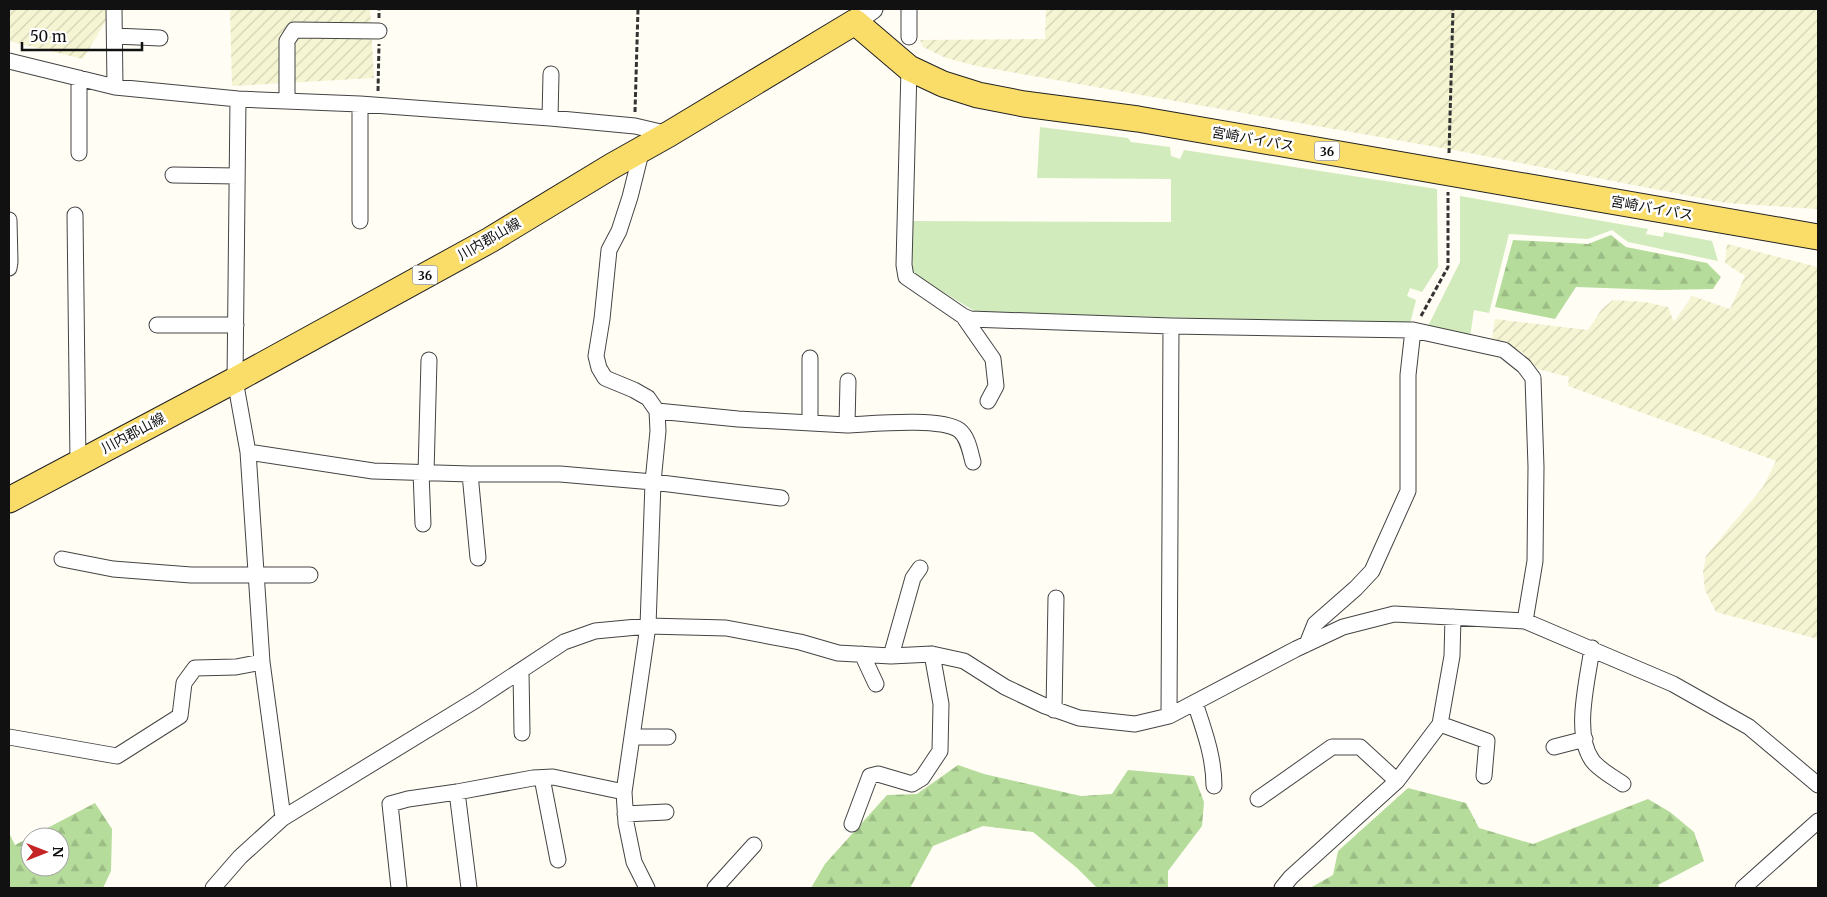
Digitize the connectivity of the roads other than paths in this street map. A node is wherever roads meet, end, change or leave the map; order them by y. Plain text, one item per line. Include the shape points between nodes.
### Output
1 (114, 9) edge
2 (909, 9) edge
3 (864, 15) edge
4 (379, 32) road end
5 (115, 36) junction
6 (909, 37) dead end
7 (160, 38) dead end
8 (9, 61) edge
9 (909, 68) junction
10 (551, 74) dead end
11 (79, 78) junction
12 (115, 87) junction
13 (238, 99) junction
14 (287, 101) junction
15 (360, 104) junction
16 (550, 118) junction
17 (669, 134) junction
18 (642, 150) junction
19 (79, 153) dead end
20 (173, 174) dead end
21 (237, 176) junction
22 (75, 215) dead end
23 (10, 220) edge
24 (360, 220) dead end
25 (1818, 237) edge
26 (9, 268) edge
27 (963, 316) junction
28 (157, 325) dead end
29 (236, 325) junction
30 (1171, 326) junction
31 (1413, 330) junction
32 (810, 358) dead end
33 (429, 360) dead end
34 (235, 380) junction
35 (848, 381) dead end
36 (988, 401) dead end
37 (656, 411) junction
38 (810, 423) junction
39 (847, 425) junction
40 (248, 452) junction
41 (78, 462) junction
42 (973, 462) dead end
43 (424, 473) junction
44 (470, 474) junction
45 (653, 482) junction
46 (781, 498) dead end
47 (9, 500) edge
48 (423, 524) dead end
49 (62, 558) dead end
50 (478, 558) dead end
51 (920, 568) dead end
52 (256, 574) junction
53 (310, 575) dead end
54 (1056, 598) dead end
55 (1453, 617) junction
56 (1525, 620) junction
57 (648, 626) junction
58 (1307, 644) junction
59 (1592, 648) junction
60 (862, 654) junction
61 (932, 654) junction
62 (891, 656) junction
63 (262, 662) junction
64 (521, 671) junction
65 (876, 684) dead end
66 (1195, 702) junction
67 (1054, 710) junction
68 (1169, 716) junction
69 (1440, 724) junction
70 (522, 733) dead end
71 (9, 737) edge
72 (632, 737) junction
73 (668, 737) dead end
74 (1585, 739) junction
75 (1554, 747) dead end
76 (1484, 776) dead end
77 (542, 778) junction
78 (1397, 781) junction
79 (1623, 784) dead end
80 (1818, 785) edge
81 (1214, 786) dead end
82 (457, 792) junction
83 (624, 792) junction
84 (1258, 799) dead end
85 (666, 812) dead end
86 (625, 814) junction
87 (283, 818) junction
88 (1818, 821) edge
89 (852, 824) dead end
90 (754, 845) dead end
91 (558, 860) dead end
92 (212, 888) edge
93 (399, 888) edge
94 (470, 888) edge
95 (647, 888) edge
96 (715, 888) edge
97 (1282, 888) edge
98 (1743, 888) edge

1 - 5 street
2 - 6 street
3 - 9 main road, 宮崎バイパス / 36
3 - 17 main road, 川内郡山線 / 36
4 - 14 street via 294,30 287,41
5 - 7 street
5 - 12 street
8 - 11 street
9 - 25 main road, 宮崎バイパス / 36 via 943,84 978,95 1024,104 1158,123
9 - 27 street via 906,277
10 - 16 street
11 - 12 street
11 - 19 street
12 - 13 street
13 - 14 street
13 - 21 street
14 - 15 street
15 - 16 street
15 - 24 street
16 - 17 street via 635,126
17 - 18 main road, 川内郡山線 / 36
18 - 34 main road, 川内郡山線 / 36 via 490,240
18 - 37 street via 619,231 609,250 596,356 605,378 648,398
20 - 21 street
21 - 29 street
22 - 41 street
23 - 26 street
27 - 30 street via 970,319
27 - 36 street via 993,360 996,386
28 - 29 street
29 - 34 street
30 - 31 street
30 - 68 street
31 - 56 street via 1504,350 1533,378 1535,561
31 - 58 street via 1408,374 1408,491 1372,571 1314,624
32 - 38 street
33 - 43 street
34 - 40 street
34 - 41 main road, 川内郡山線 / 36
35 - 39 street
37 - 38 street
37 - 45 street via 658,430
38 - 39 street
39 - 42 street via 921,422 959,430 968,443
40 - 43 street via 373,471
40 - 52 street
41 - 47 main road, 川内郡山線 / 36
43 - 44 street
43 - 48 street
44 - 45 street via 560,474
44 - 50 street
45 - 46 street
45 - 57 street
49 - 52 street via 113,569 191,575
51 - 62 street via 913,578
52 - 53 street
52 - 63 street
54 - 67 street
55 - 56 street
55 - 58 street via 1394,614 1343,627
55 - 69 street via 1452,656
56 - 59 street
57 - 60 street via 726,628 838,653
57 - 64 street via 596,631 564,642
57 - 72 street
58 - 66 street
59 - 74 street via 1584,704
59 - 80 street via 1673,684 1748,727
60 - 62 street
60 - 65 street
61 - 62 street
61 - 67 street via 964,661 1005,687
61 - 89 street via 941,704 940,751 922,778 912,784 878,774 870,776
63 - 71 street via 195,668 184,683 180,716 117,756
63 - 87 street
64 - 70 street
64 - 87 street
66 - 68 street
66 - 81 street via 1206,734
67 - 68 street via 1079,718 1135,724
69 - 76 street via 1487,742
69 - 78 street
72 - 73 street
72 - 83 street
74 - 75 street
74 - 79 street via 1592,761
77 - 82 street
77 - 83 street
77 - 91 street
78 - 84 street via 1360,747 1332,747
78 - 97 street
82 - 93 street via 390,804
82 - 94 street
83 - 86 street
85 - 86 street
86 - 95 street via 634,862
87 - 92 street
88 - 98 street
90 - 96 street

